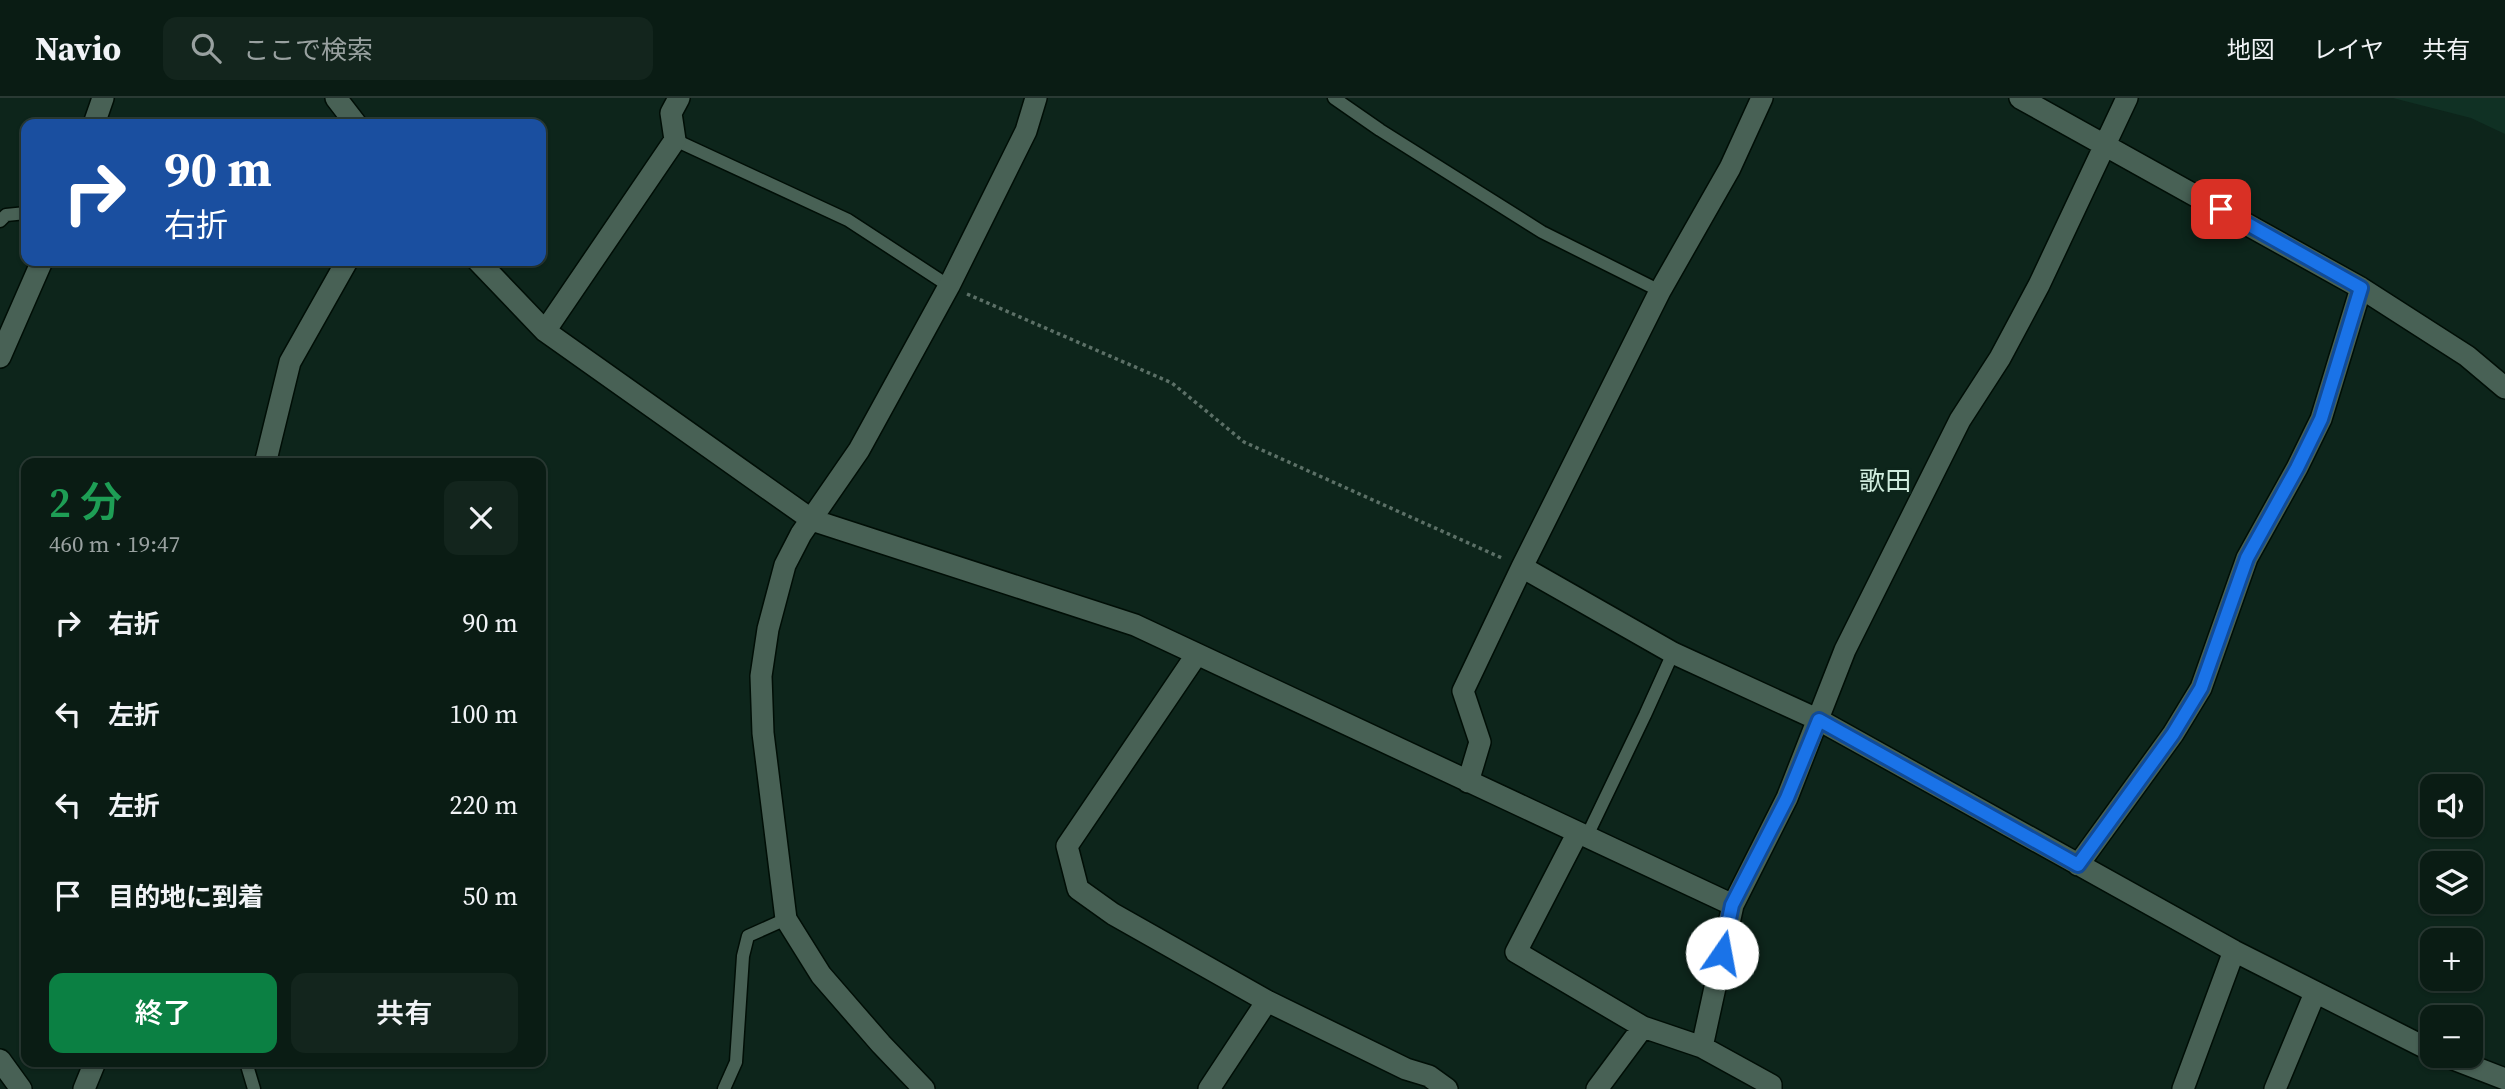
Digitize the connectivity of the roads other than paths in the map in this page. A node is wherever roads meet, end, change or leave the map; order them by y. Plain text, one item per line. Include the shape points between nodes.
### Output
1 (103, 98) edge
2 (336, 98) edge
3 (679, 98) edge
4 (1036, 98) edge
5 (1335, 98) edge
6 (1762, 98) edge
7 (2020, 98) edge
8 (2127, 98) edge
9 (96, 119) edge
10 (352, 119) edge
11 (675, 140) junction
12 (2104, 143) junction
13 (21, 214) edge
14 (0, 221) edge
15 (40, 266) edge
16 (344, 266) edge
17 (483, 266) edge
18 (949, 286) junction
19 (2361, 288) junction
20 (1660, 291) junction
21 (545, 331) junction
22 (0, 357) edge
23 (2505, 388) edge
24 (266, 458) edge
25 (812, 520) junction
26 (1522, 567) junction
27 (1672, 653) junction
28 (1197, 654) junction
29 (1819, 720) junction
30 (1468, 782) junction
31 (1581, 836) junction
32 (2078, 865) junction
33 (1732, 905) junction
34 (786, 919) junction
35 (2234, 951) junction
36 (2315, 993) junction
37 (1267, 1001) junction
38 (1643, 1027) junction
39 (2420, 1045) edge
40 (1702, 1047) junction
41 (0, 1060) edge
42 (93, 1067) edge
43 (247, 1067) edge
44 (2477, 1068) edge
45 (2505, 1079) edge
46 (1776, 1088) edge
47 (21, 1089) edge
48 (84, 1089) edge
49 (254, 1089) edge
50 (724, 1089) edge
51 (924, 1089) edge
52 (1209, 1089) edge
53 (1447, 1089) edge
54 (1597, 1089) edge
55 (2183, 1089) edge
56 (2275, 1089) edge

1 - 9 street
2 - 10 street
3 - 11 street via 671,113
4 - 18 street via 1027,131
5 - 20 lane via 1542,232
6 - 20 street via 1730,168
7 - 12 street
8 - 12 street
11 - 18 lane via 848,220
11 - 21 street
12 - 19 street
12 - 29 street via 2039,285 1960,420 1857,626
13 - 14 lane via 6,215
15 - 22 street
16 - 24 street via 290,362
17 - 21 street
18 - 25 street via 859,450
19 - 23 street via 2468,356
19 - 32 street via 2321,419 2247,558 2201,688
20 - 26 street
21 - 25 street
25 - 28 street via 1135,625
25 - 34 street via 785,565 761,676 763,733
26 - 27 street
26 - 30 street via 1463,691 1480,742
27 - 29 street
27 - 31 lane via 1646,715
28 - 30 street
28 - 37 street via 1068,846 1078,889 1113,914
29 - 32 street
29 - 33 street via 1787,798
30 - 31 street
31 - 33 street
31 - 38 street via 1516,952
32 - 35 street
33 - 40 street
34 - 50 lane via 748,936 736,1062
34 - 51 street via 821,975
35 - 36 street
35 - 55 street
36 - 39 street
36 - 56 street
37 - 52 street
37 - 53 street via 1429,1076
38 - 40 street
38 - 54 street
40 - 46 street
41 - 47 street
42 - 48 street
43 - 49 lane
44 - 45 street

